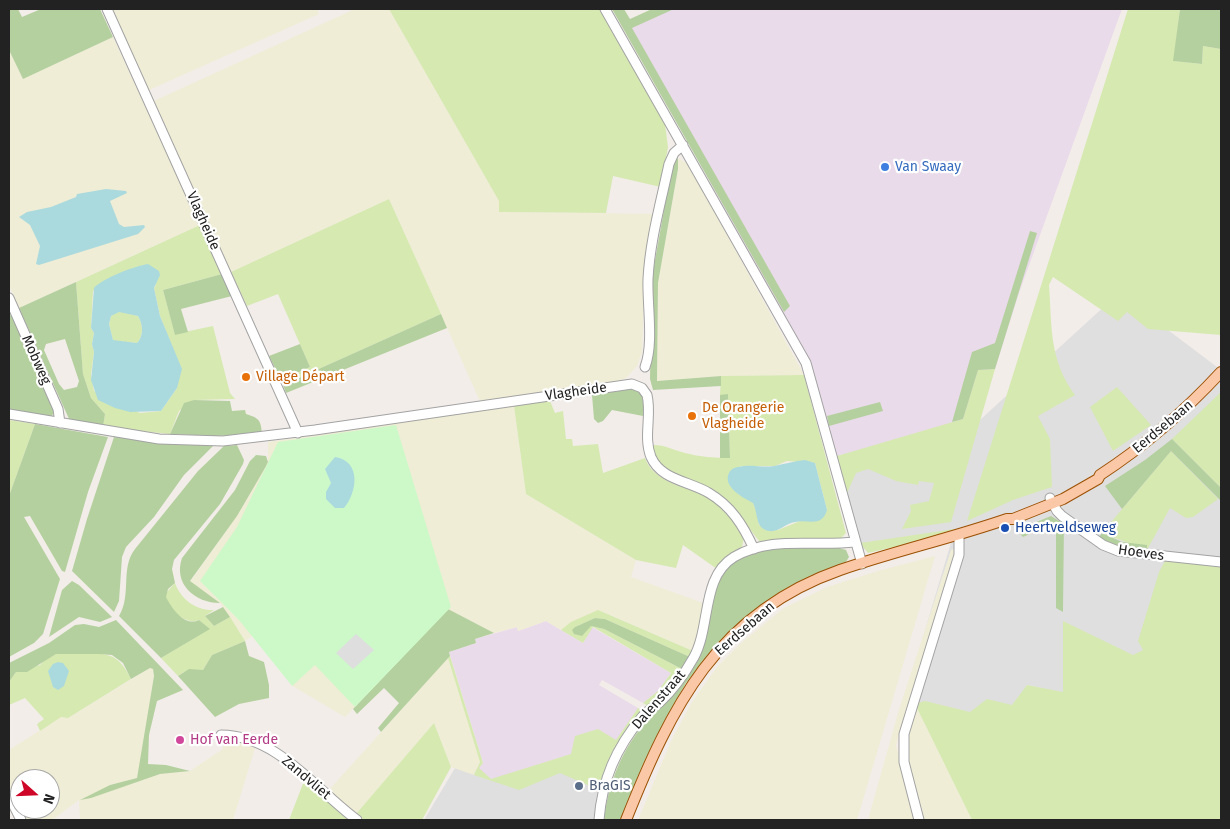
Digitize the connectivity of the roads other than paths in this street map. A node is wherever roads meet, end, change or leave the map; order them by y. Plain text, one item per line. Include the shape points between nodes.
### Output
1 (107, 9) edge
2 (605, 9) edge
3 (683, 145) junction
4 (9, 298) edge
5 (645, 368) dead end
6 (1221, 372) edge
7 (9, 414) edge
8 (60, 422) junction
9 (298, 433) junction
10 (1051, 501) junction
11 (958, 536) junction
12 (854, 542) junction
13 (754, 549) junction
14 (1221, 562) edge
15 (862, 564) junction
16 (221, 735) dead end
17 (9, 796) edge
18 (21, 820) edge
19 (357, 820) edge
20 (599, 820) edge
21 (626, 820) edge
22 (919, 820) edge

1 - 9 street, Vlagheide
2 - 3 street
3 - 5 street via 669,164 652,245
3 - 12 street via 806,363
4 - 8 street, Mobweg via 58,409
6 - 10 main road, Eerdsebaan via 1187,409 1151,440 1100,475 1096,474
7 - 8 street, Vlagheide
8 - 9 street, Vlagheide via 188,442
9 - 13 street, Vlagheide via 634,385 647,395 649,449 658,468 719,499 738,518
10 - 11 main road, Eerdsebaan
10 - 14 street, Hoeves via 1062,516 1114,550
11 - 15 main road, Eerdsebaan
11 - 22 street via 959,555 904,734 904,762
12 - 13 street, Dalenstraat via 791,542
12 - 15 street
13 - 20 street, Dalenstraat via 728,562 717,576 699,648 674,688 643,716 619,749 604,786
15 - 21 main road, Eerdsebaan via 809,583 781,598 753,619 712,658 667,725
16 - 19 street, Zandvliet via 249,741 277,754
17 - 18 street

